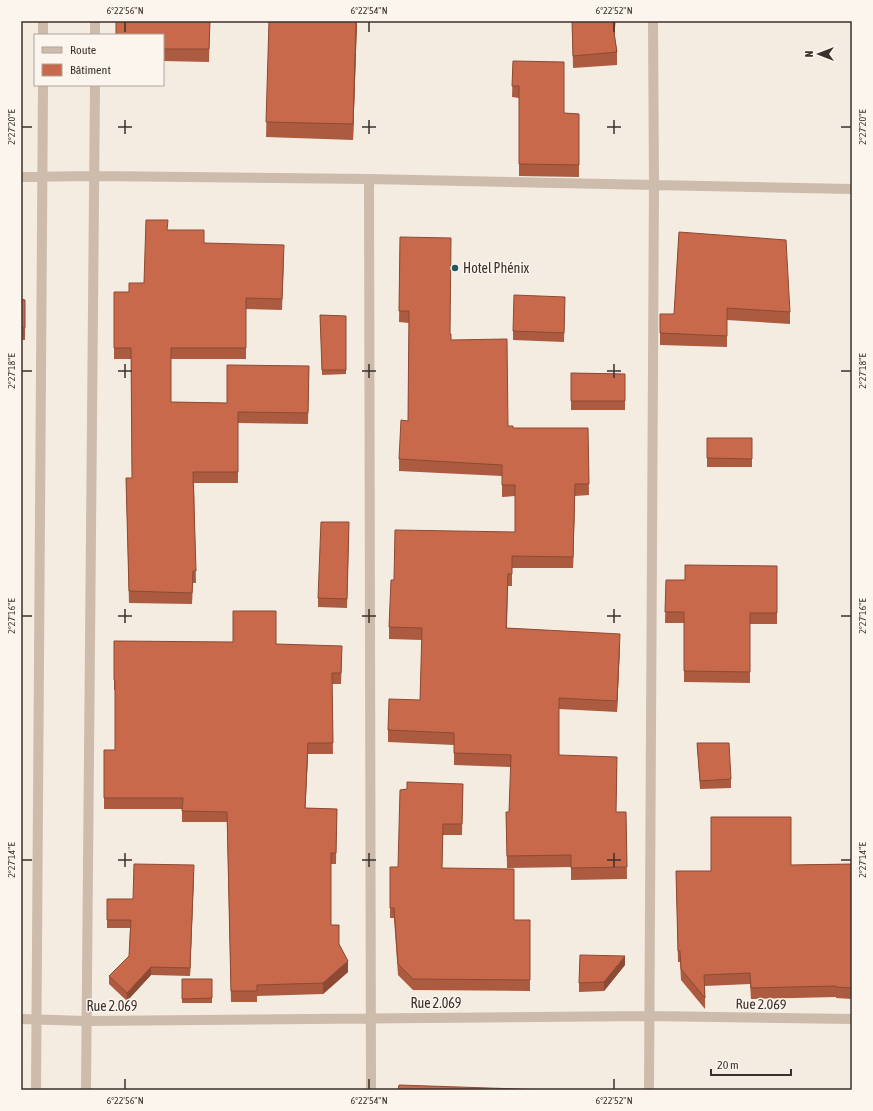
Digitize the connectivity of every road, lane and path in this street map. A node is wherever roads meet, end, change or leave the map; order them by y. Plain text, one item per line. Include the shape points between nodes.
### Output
1 (43, 21) edge
2 (95, 21) edge
3 (654, 21) edge
4 (43, 34) edge
5 (95, 34) edge
6 (43, 86) edge
7 (95, 86) edge
8 (95, 176) junction
9 (21, 177) edge
10 (43, 177) junction
11 (369, 179) junction
12 (654, 185) junction
13 (852, 189) edge
14 (649, 1016) junction
15 (370, 1018) junction
16 (21, 1019) edge
17 (37, 1019) junction
18 (852, 1019) edge
19 (87, 1020) junction
20 (36, 1090) edge
21 (86, 1090) edge
22 (370, 1090) edge
23 (649, 1090) edge

1 - 4 street
2 - 5 street
3 - 12 street
6 - 10 street
7 - 8 street
8 - 10 street
8 - 11 street
8 - 19 street
9 - 10 street
10 - 17 street
11 - 12 street
11 - 15 street
12 - 13 street
12 - 14 street
14 - 15 street, Rue 2.069
14 - 18 street, Rue 2.069
14 - 23 street
15 - 19 street, Rue 2.069
15 - 22 street
16 - 17 street, Rue 2.069
17 - 19 street, Rue 2.069
17 - 20 street
19 - 21 street

